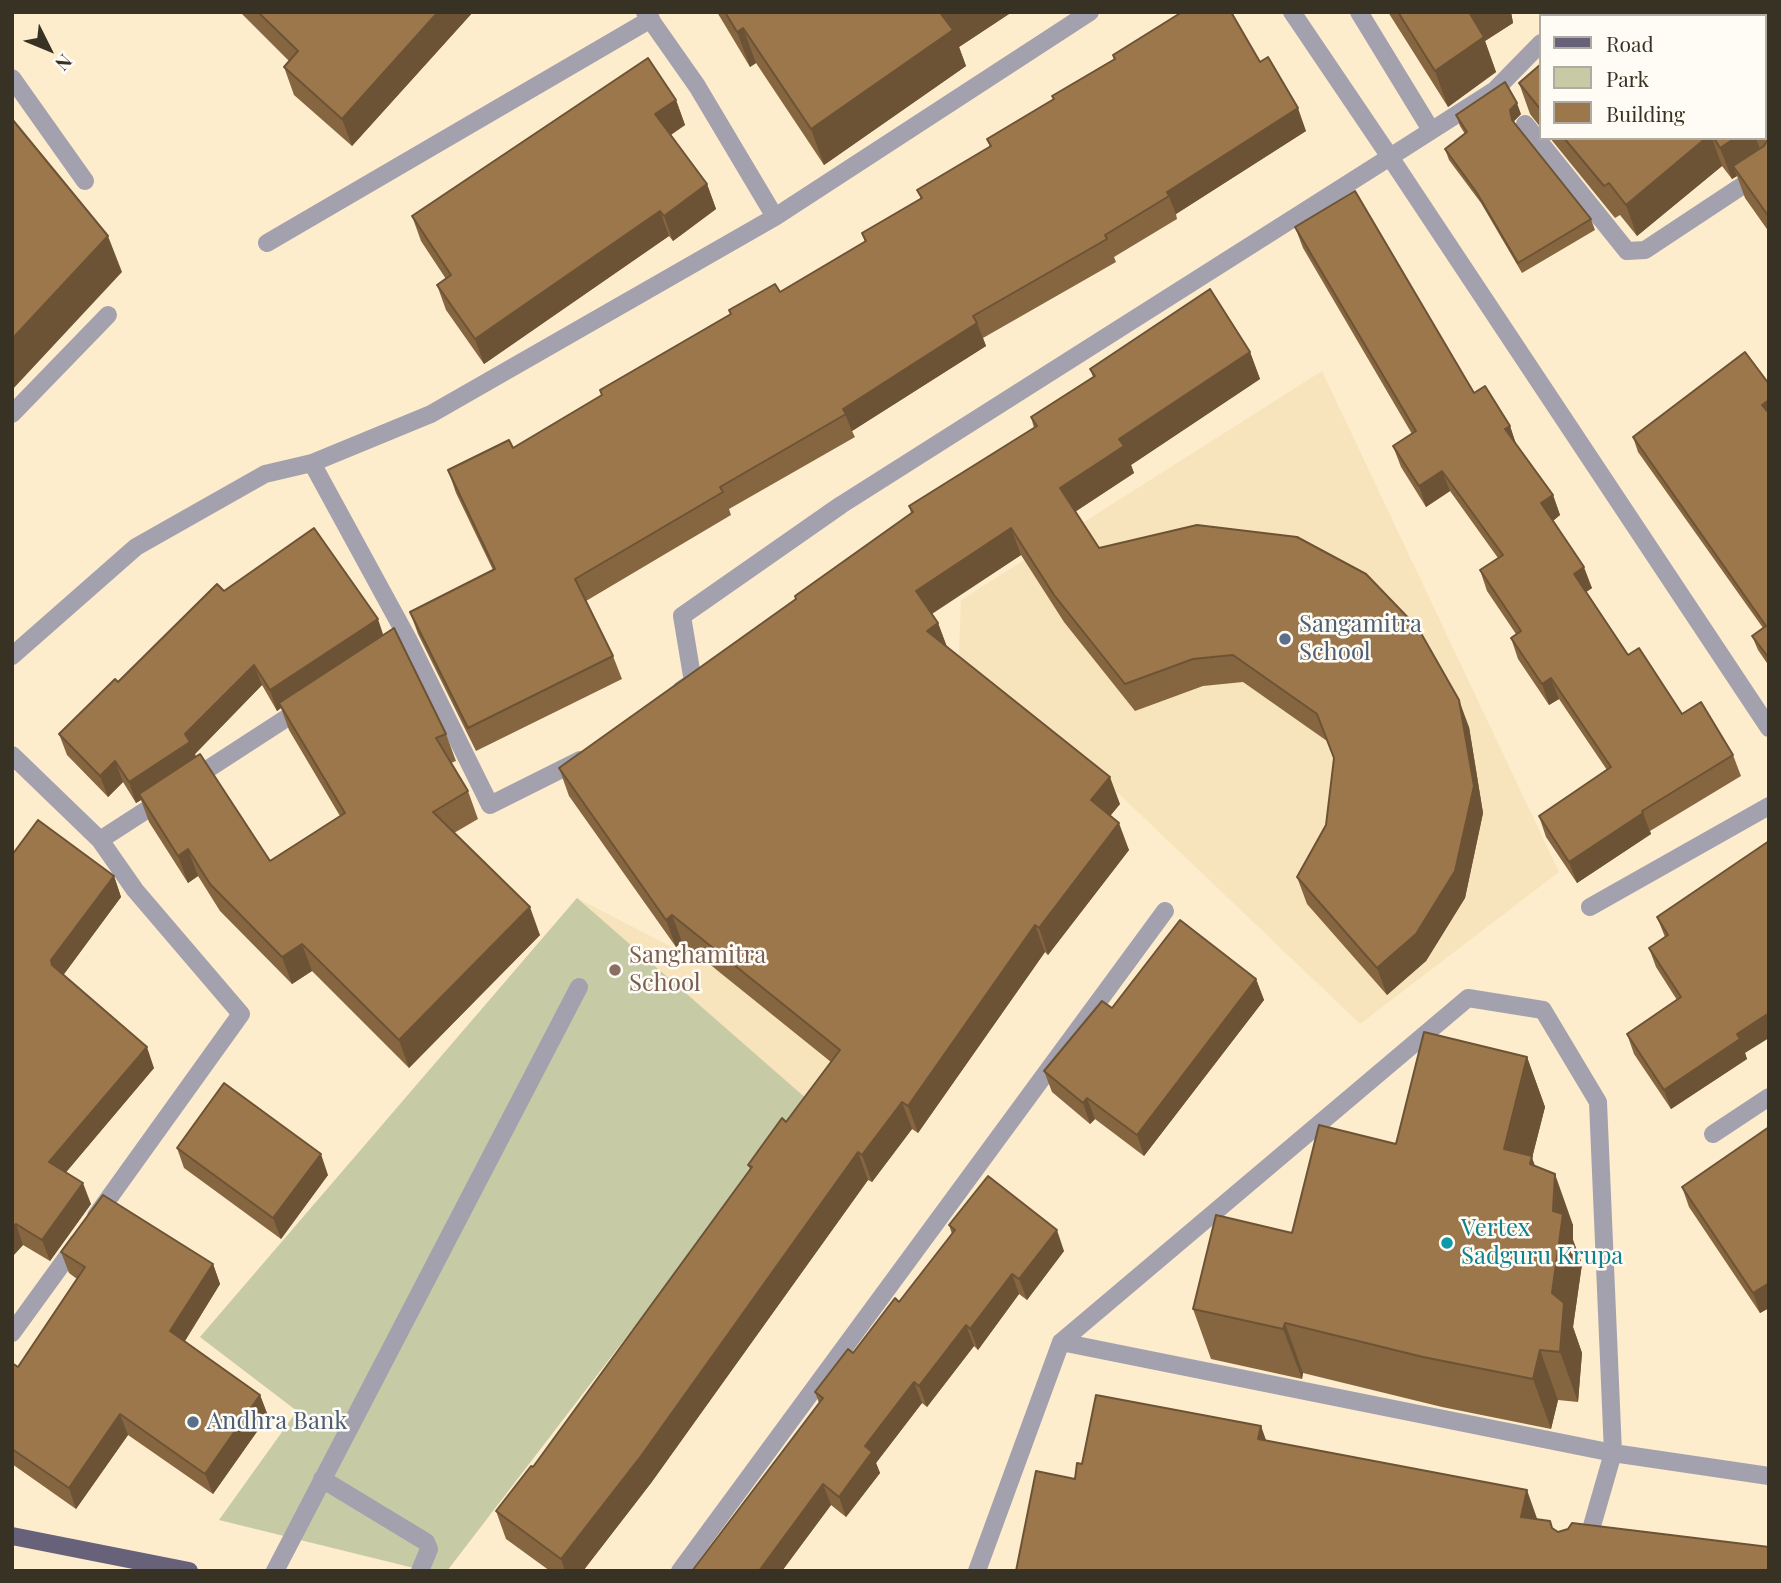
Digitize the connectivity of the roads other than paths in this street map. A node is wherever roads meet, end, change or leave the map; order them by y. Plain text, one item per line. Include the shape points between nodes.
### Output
1 (1090, 12) edge
2 (1292, 12) edge
3 (1359, 12) edge
4 (648, 16) edge
5 (1540, 44) edge
6 (12, 78) edge
7 (1525, 124) edge
8 (1431, 131) junction
9 (1390, 157) junction
10 (1769, 168) edge
11 (85, 181) dead end
12 (775, 217) junction
13 (267, 243) dead end
14 (108, 315) dead end
15 (12, 414) edge
16 (312, 463) junction
17 (12, 656) edge
18 (317, 698) edge
19 (661, 704) edge
20 (1769, 728) edge
21 (598, 747) edge
22 (12, 755) edge
23 (1769, 806) edge
24 (100, 840) junction
25 (1590, 907) dead end
26 (1165, 911) dead end
27 (579, 987) dead end
28 (1769, 1097) edge
29 (1713, 1134) dead end
30 (12, 1333) edge
31 (1061, 1342) junction
32 (1613, 1453) junction
33 (1769, 1476) edge
34 (322, 1479) junction
35 (12, 1536) edge
36 (189, 1571) edge
37 (275, 1571) edge
38 (420, 1571) edge
39 (680, 1571) edge
40 (977, 1571) edge
41 (1579, 1571) edge

1 - 12 street
2 - 9 street
3 - 8 street
4 - 12 street via 697,86
4 - 13 street
5 - 8 street via 1495,90
6 - 11 street
7 - 10 street via 1627,251 1645,250
8 - 9 street
9 - 19 street via 841,505 682,616 693,682
9 - 20 street
12 - 16 street via 431,414
14 - 15 street
16 - 17 street via 265,474 136,547
16 - 21 street via 490,805
18 - 24 street
22 - 24 street
23 - 25 street
24 - 30 street via 135,890 241,1014
26 - 39 street
27 - 34 street
28 - 29 street
31 - 32 street
31 - 32 street via 1468,998 1543,1010 1598,1102
31 - 40 street
32 - 33 street
32 - 41 street
34 - 37 street
34 - 38 street via 419,1535 429,1549
35 - 36 main road

